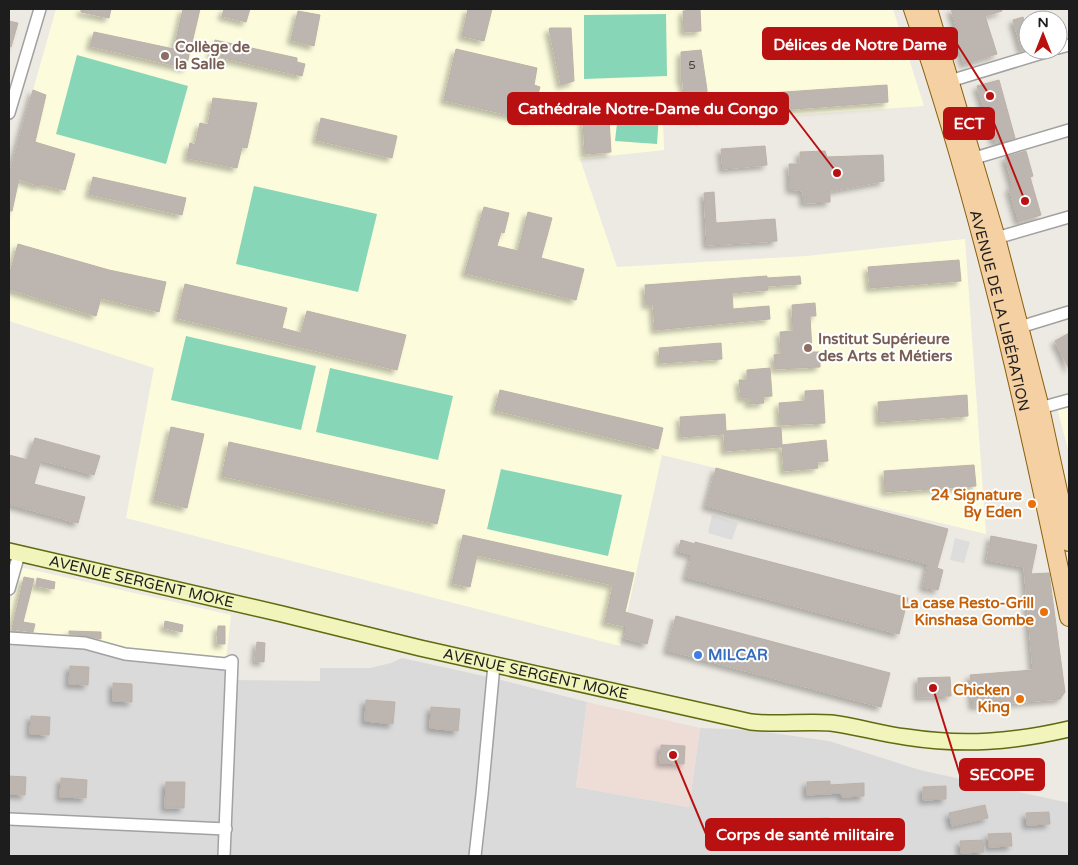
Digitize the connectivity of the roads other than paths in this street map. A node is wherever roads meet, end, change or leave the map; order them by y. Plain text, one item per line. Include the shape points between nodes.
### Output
1 (40, 9) edge
2 (913, 9) edge
3 (928, 9) edge
4 (1020, 60) edge
5 (950, 82) junction
6 (9, 113) edge
7 (1069, 130) edge
8 (967, 160) junction
9 (1069, 217) edge
10 (996, 238) junction
11 (1069, 312) edge
12 (1020, 327) junction
13 (1069, 400) edge
14 (1040, 408) junction
15 (1069, 542) edge
16 (14, 552) edge
17 (1065, 579) edge
18 (9, 588) edge
19 (1069, 618) edge
20 (9, 638) edge
21 (494, 665) junction
22 (1069, 729) edge
23 (9, 819) edge
24 (226, 829) junction
25 (224, 856) edge
26 (475, 856) edge

1 - 6 street
2 - 8 main road, AVENUE DE LA LIBÉRATION
3 - 5 main road, AVENUE DE LA LIBÉRATION
4 - 5 street
5 - 8 main road, AVENUE DE LA LIBÉRATION
7 - 8 street
8 - 10 main road, AVENUE DE LA LIBÉRATION
8 - 17 main road, AVENUE DE LA LIBÉRATION via 984,246
9 - 10 street
10 - 12 main road, AVENUE DE LA LIBÉRATION
11 - 12 street
12 - 14 main road, AVENUE DE LA LIBÉRATION
13 - 14 street
14 - 15 main road, AVENUE DE LA LIBÉRATION
16 - 18 street
16 - 21 main road, AVENUE SERGENT MOKE
17 - 19 main road, AVENUE DE LA LIBÉRATION
20 - 24 street via 85,643 125,654 226,664 232,661
21 - 22 main road, AVENUE SERGENT MOKE via 757,723 829,723 906,737 967,742 1004,741
21 - 26 street
23 - 24 street
24 - 25 street

